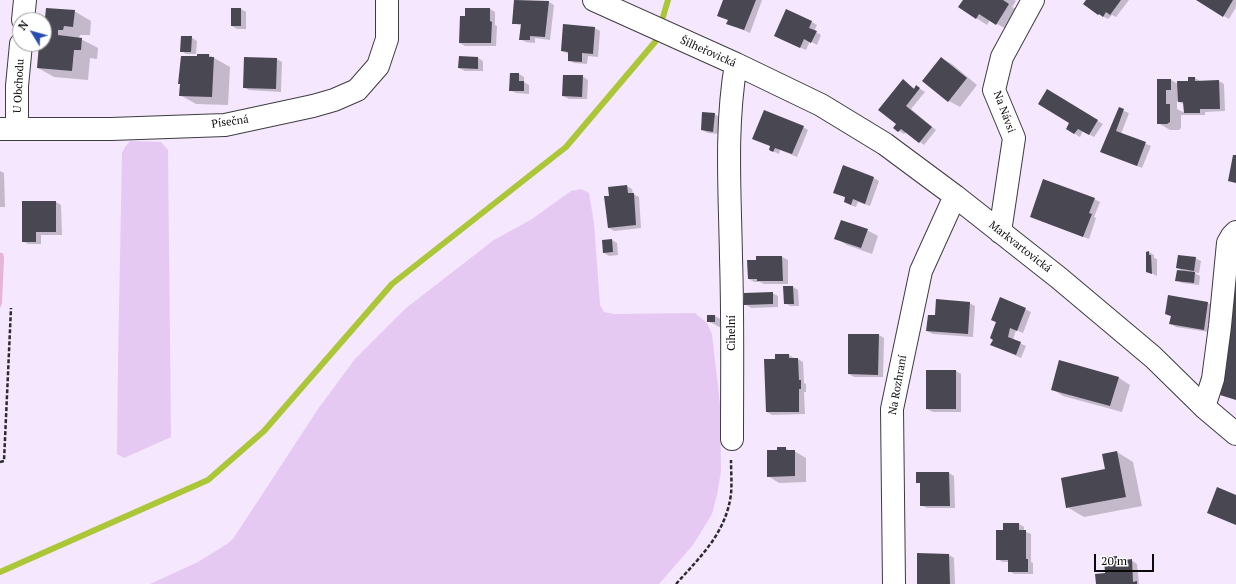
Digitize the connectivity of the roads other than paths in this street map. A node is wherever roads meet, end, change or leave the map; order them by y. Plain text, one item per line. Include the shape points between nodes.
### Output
1 (25, 0) edge
2 (387, 0) edge
3 (594, 0) edge
4 (1033, 0) edge
5 (24, 12) edge
6 (20, 52) edge
7 (736, 64) junction
8 (821, 105) joint
9 (9, 129) edge
10 (955, 196) junction
11 (1000, 232) junction
12 (1236, 232) edge
13 (1204, 407) junction
14 (1236, 434) edge
15 (732, 439) road end
16 (894, 584) edge

1 - 5 street
2 - 9 street, Písečná via 387,39 378,66 357,90 334,100 225,125
3 - 7 street, Šilheřovická
4 - 11 street, Na Návsi via 1002,57 994,90 1014,138
6 - 9 street, U Obchodu
7 - 8 street, Šilheřovická
7 - 15 street, Cihelní via 731,103 729,168 733,304
8 - 10 street, Markvartovická via 885,144
10 - 11 street, Markvartovická
10 - 16 street, Na Rozhraní via 921,271 892,409
11 - 13 street, Markvartovická via 1153,357
12 - 13 street via 1228,243 1219,333 1212,379
13 - 14 street, Markvartovická

